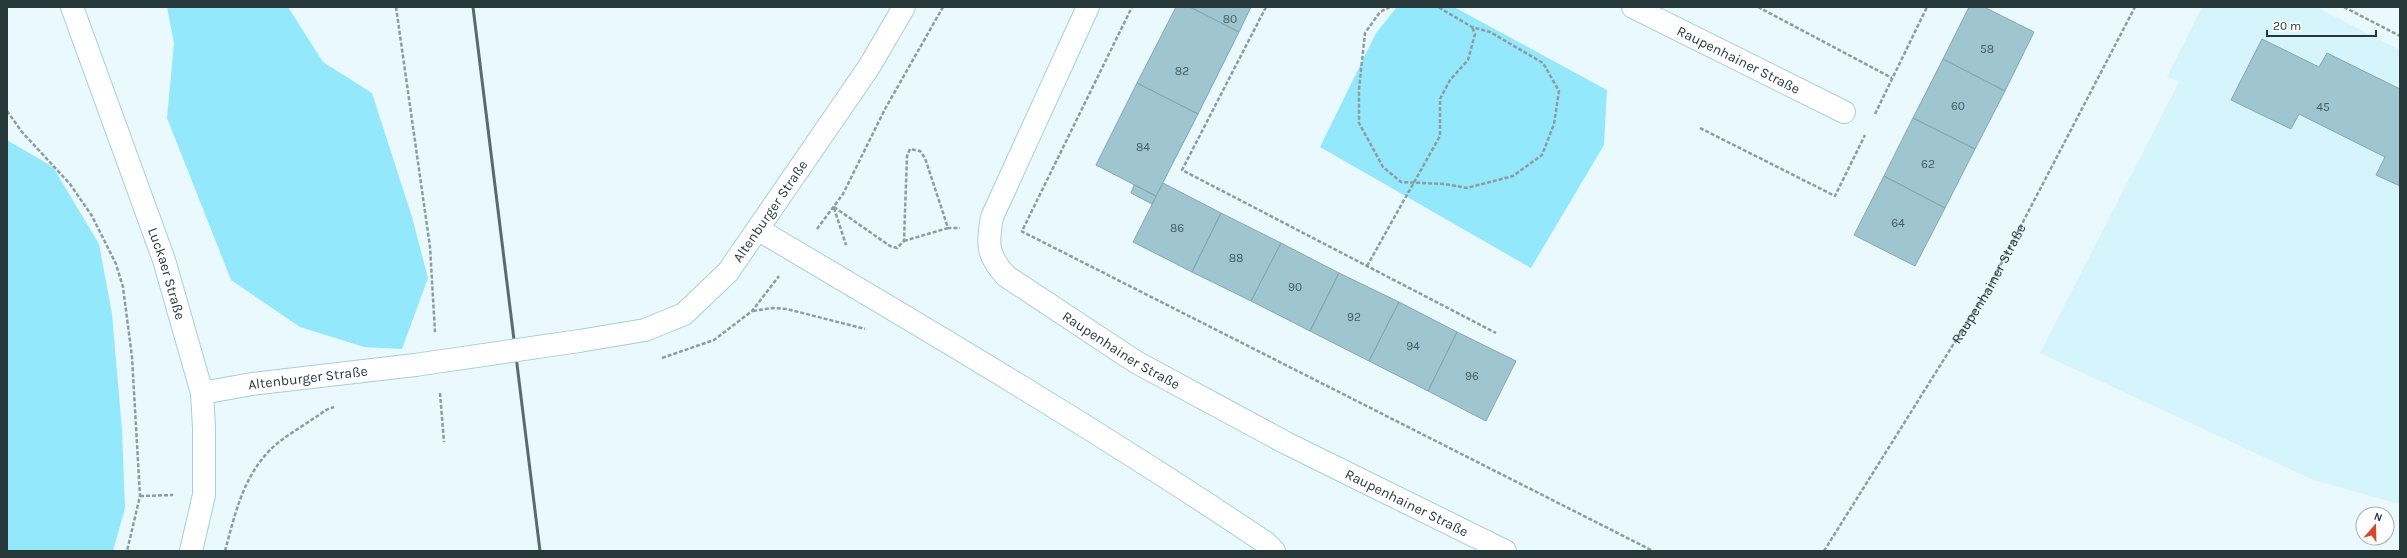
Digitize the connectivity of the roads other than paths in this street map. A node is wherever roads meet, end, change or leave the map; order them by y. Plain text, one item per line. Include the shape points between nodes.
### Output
1 (72, 7) edge
2 (904, 7) edge
3 (1088, 7) edge
4 (1633, 7) edge
5 (1844, 112) road end
6 (759, 230) junction
7 (202, 393) junction
8 (191, 551) edge
9 (1274, 551) edge
10 (1505, 551) edge

1 - 7 street, Luckaer Straße via 164,260
2 - 6 street, Altenburger Straße via 869,67
3 - 10 street, Raupenhainer Straße via 991,223 988,245 994,262 1006,276 1136,362 1286,443
4 - 5 street, Raupenhainer Straße
6 - 7 street, Altenburger Straße, bridge via 728,272 684,314 645,330 415,365 252,384
6 - 9 street via 982,362 1159,471
7 - 8 street, Luckaer Straße via 204,495

